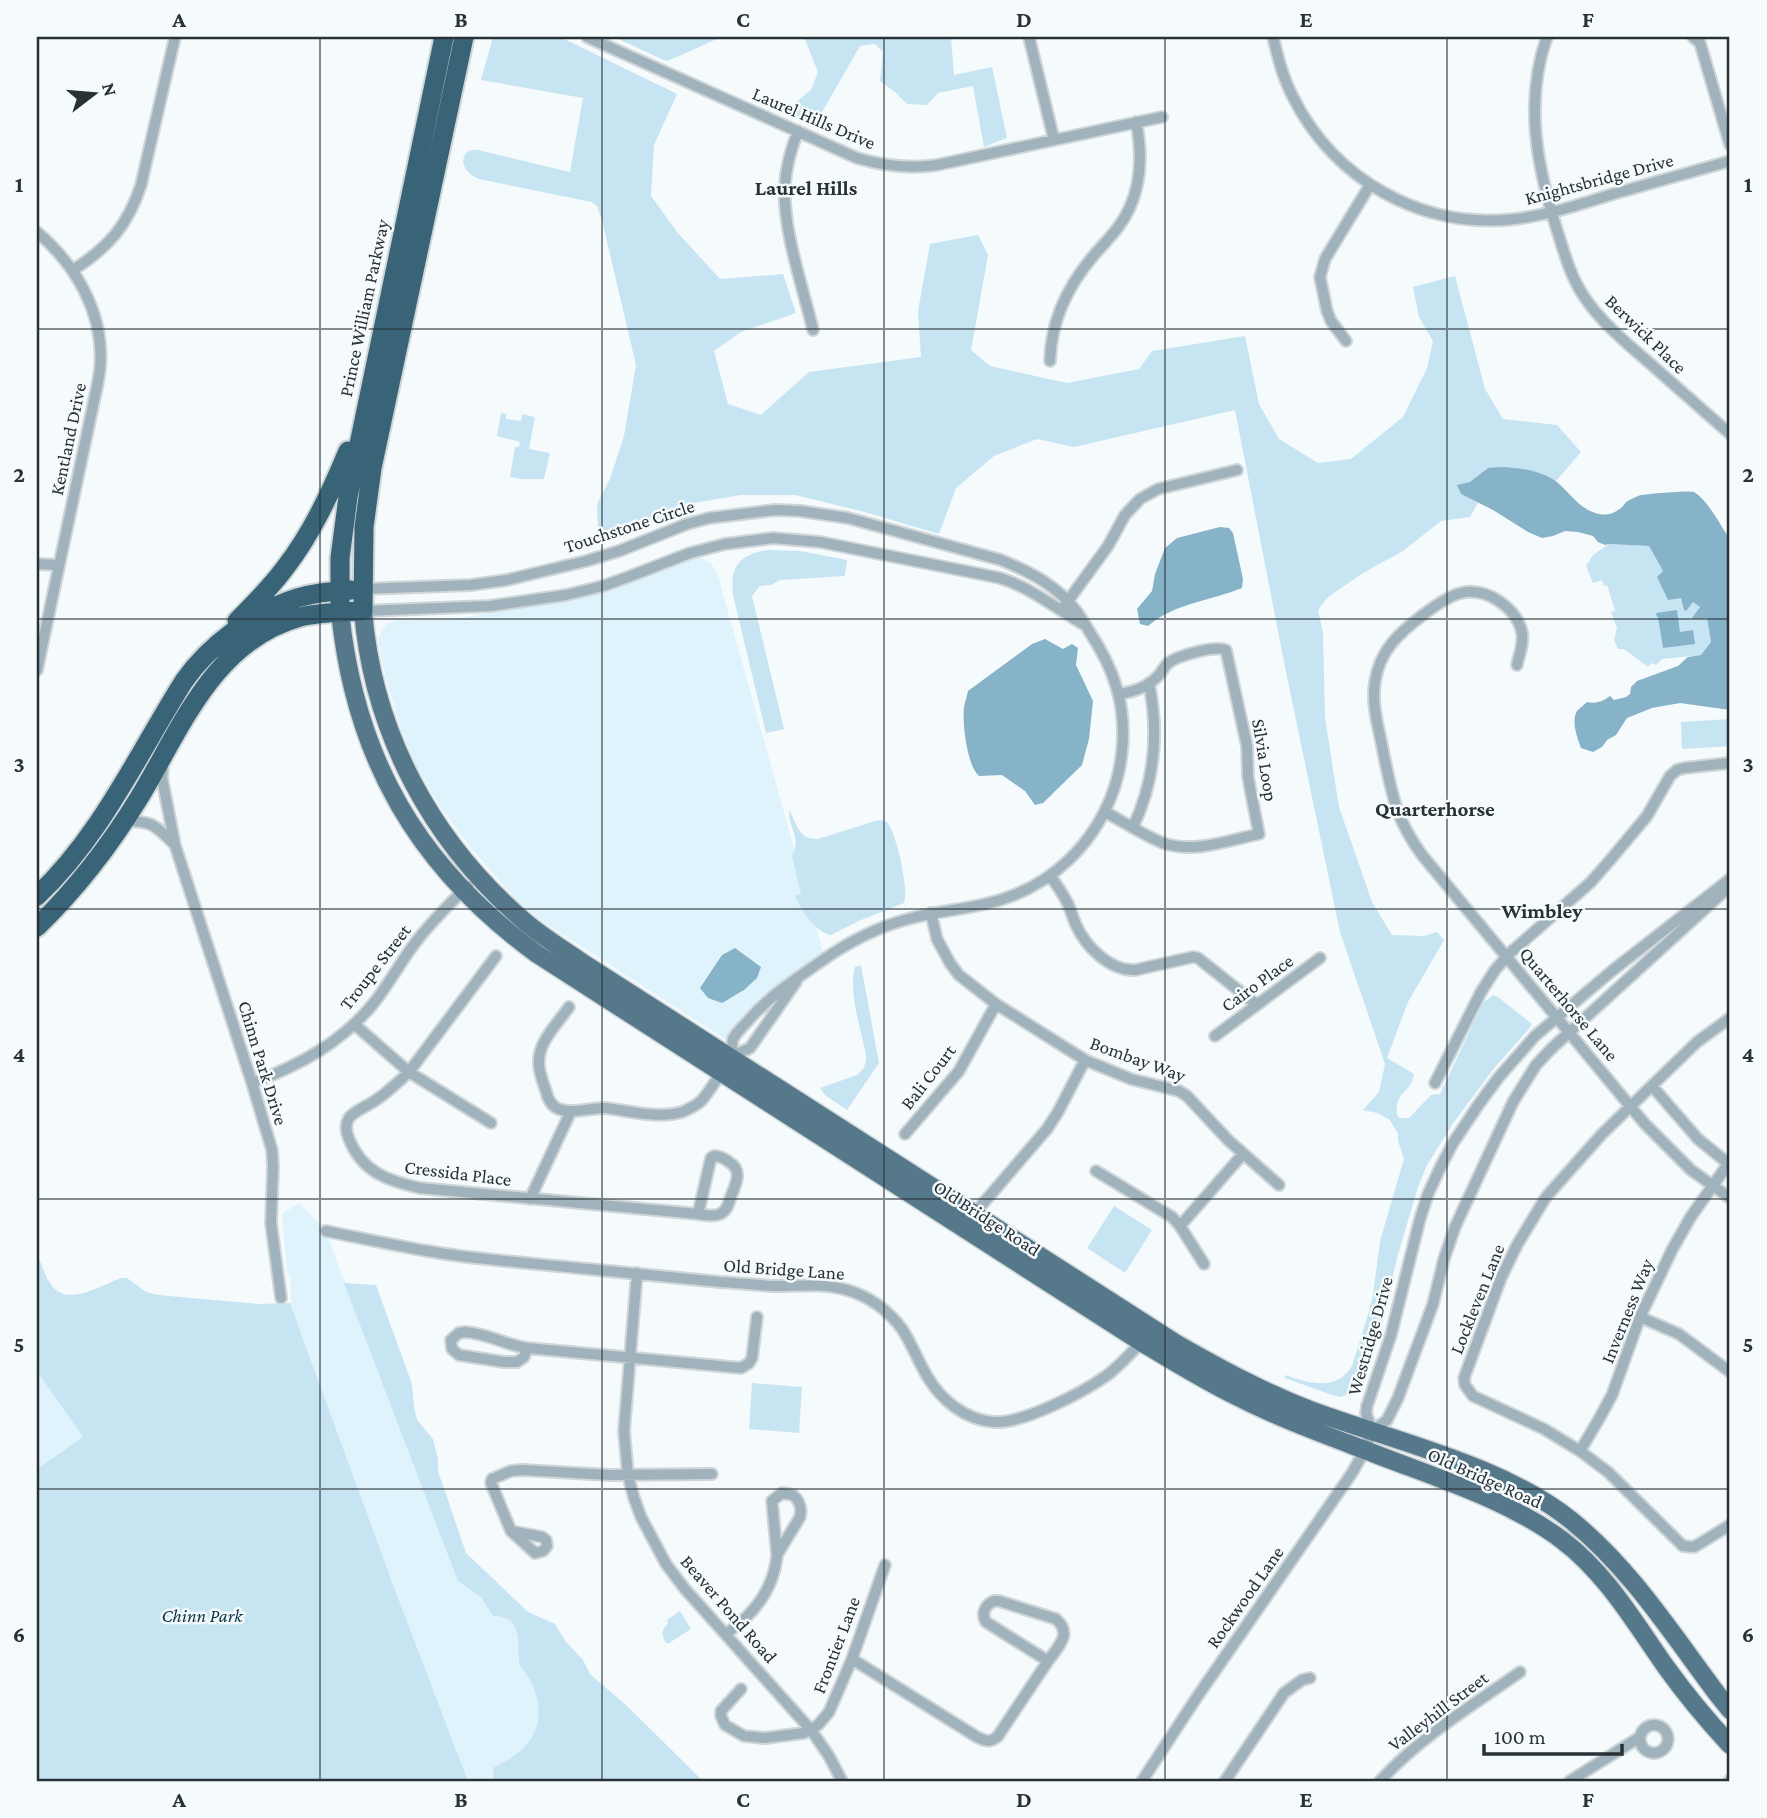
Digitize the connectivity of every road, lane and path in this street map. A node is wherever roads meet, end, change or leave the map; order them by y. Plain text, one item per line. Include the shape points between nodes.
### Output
1 (174, 37) edge
2 (444, 37) edge
3 (464, 37) edge
4 (587, 37) edge
5 (1029, 37) edge
6 (1273, 37) edge
7 (1547, 37) edge
8 (1693, 37) edge
9 (1162, 117) dead end
10 (1136, 122) junction
11 (797, 131) junction
12 (1054, 140) junction
13 (1730, 145) edge
14 (1730, 161) edge
15 (1370, 185) junction
16 (1551, 212) junction
17 (37, 232) edge
18 (73, 270) junction
19 (813, 330) dead end
20 (1346, 341) dead end
21 (1050, 361) dead end
22 (370, 387) junction
23 (1730, 434) edge
24 (1237, 470) dead end
25 (37, 564) edge
26 (59, 565) junction
27 (363, 589) junction
28 (340, 590) junction
29 (1064, 605) junction
30 (363, 611) junction
31 (340, 612) junction
32 (208, 653) junction
33 (1517, 665) dead end
34 (37, 670) edge
35 (1149, 683) junction
36 (1119, 694) junction
37 (164, 756) junction
38 (1730, 763) edge
39 (1105, 812) junction
40 (124, 821) junction
41 (1133, 827) junction
42 (176, 845) junction
43 (1050, 876) junction
44 (478, 877) junction
45 (1730, 879) edge
46 (1730, 886) edge
47 (463, 891) junction
48 (37, 896) edge
49 (931, 913) junction
50 (37, 926) edge
51 (496, 956) dead end
52 (1506, 956) junction
53 (1320, 958) dead end
54 (798, 979) junction
55 (996, 1004) junction
56 (1257, 1005) junction
57 (569, 1007) dead end
58 (1558, 1017) junction
59 (1730, 1018) edge
60 (354, 1024) junction
61 (1570, 1031) junction
62 (1215, 1036) dead end
63 (1085, 1060) junction
64 (726, 1064) junction
65 (409, 1072) junction
66 (252, 1083) junction
67 (1435, 1083) dead end
68 (1653, 1086) junction
69 (1630, 1106) junction
70 (571, 1111) junction
71 (491, 1123) dead end
72 (905, 1133) dead end
73 (1243, 1154) junction
74 (1729, 1164) edge
75 (1096, 1171) dead end
76 (1279, 1185) dead end
77 (1712, 1186) junction
78 (1730, 1198) edge
79 (530, 1199) junction
80 (698, 1214) junction
81 (974, 1214) junction
82 (1180, 1226) junction
83 (326, 1231) dead end
84 (1204, 1264) dead end
85 (637, 1273) junction
86 (281, 1298) dead end
87 (757, 1317) dead end
88 (1640, 1317) junction
89 (1148, 1335) junction
90 (527, 1348) junction
91 (630, 1357) junction
92 (1730, 1372) edge
93 (1372, 1431) junction
94 (1365, 1450) junction
95 (1580, 1451) junction
96 (712, 1474) dead end
97 (628, 1475) junction
98 (1730, 1525) edge
99 (511, 1531) dead end
100 (777, 1555) junction
101 (885, 1565) dead end
102 (726, 1634) junction
103 (852, 1658) junction
104 (1048, 1661) junction
105 (1520, 1672) dead end
106 (1310, 1678) dead end
107 (741, 1689) dead end
108 (1730, 1710) edge
109 (811, 1730) junction
110 (1640, 1737) dead end
111 (1730, 1741) edge
112 (842, 1781) edge
113 (1142, 1781) edge
114 (1225, 1781) edge
115 (1380, 1781) edge
116 (1570, 1781) edge

1 - 18 street via 136,202 111,241
2 - 22 highway, Prince William Parkway
3 - 27 highway via 372,468 364,527
4 - 11 street, Laurel Hills Drive
5 - 12 street
6 - 15 street, Knightsbridge Drive via 1286,82 1302,114 1329,150
7 - 16 street, Berwick Place via 1538,69 1534,116
8 - 13 street via 1700,43
9 - 10 street, Laurel Hills Drive
10 - 12 street, Laurel Hills Drive
10 - 21 street via 1140,159 1136,191 1115,232 1070,290 1054,327
11 - 12 street, Laurel Hills Drive via 857,158 906,167 937,165
11 - 19 street via 787,167 785,204
14 - 16 street, Knightsbridge Drive
15 - 16 street, Knightsbridge Drive via 1408,204 1453,218 1496,221
15 - 20 street via 1325,259 1320,277 1331,321
16 - 23 street, Berwick Place via 1574,278 1591,306
17 - 18 street, Kentland Drive
18 - 26 street, Kentland Drive via 94,315 100,370
22 - 28 highway, Prince William Parkway via 344,524
22 - 32 highway via 349,449 313,525 270,586
24 - 29 street via 1158,489 1140,499
25 - 26 street
26 - 34 street, Kentland Drive
27 - 28 highway
27 - 29 street, Touchstone Circle via 507,580 619,551 687,524 787,510 848,518 1001,560 1041,580
27 - 30 highway
28 - 31 highway, Prince William Parkway
28 - 32 highway via 280,605
29 - 30 street, Touchstone Circle via 1000,578 820,541 773,538 701,550 566,595 490,606
29 - 36 street, Touchstone Circle via 1086,626 1105,657
30 - 31 highway
30 - 44 main road, Old Bridge Road via 376,692 397,751 431,815
31 - 37 highway via 285,622 241,649 197,697
31 - 47 main road, Old Bridge Road via 355,701 381,772 408,821
32 - 48 highway via 184,681 88,838
33 - 52 street, Quarterhorse Lane via 1522,638 1513,614 1491,597 1463,592 1432,609 1393,641 1378,671 1374,693 1400,820 1422,855
35 - 36 street, Silvia Loop
35 - 41 street via 1154,757
35 - 41 street, Silvia Loop via 1178,658 1226,650 1247,746 1259,834 1186,847 1163,843
36 - 39 street, Touchstone Circle via 1122,750
37 - 40 highway
37 - 42 street, Chinn Park Drive via 162,778
38 - 52 street via 1684,768 1670,776 1647,816 1611,859 1569,903
39 - 41 street, Silvia Loop
39 - 43 street, Touchstone Circle via 1085,844
40 - 42 street via 150,823
40 - 50 highway via 84,877
42 - 66 street, Chinn Park Drive
43 - 49 street, Touchstone Circle via 1002,900
43 - 56 street via 1082,935 1112,964 1135,970 1198,958
44 - 47 street, Troupe Street
44 - 64 main road, Old Bridge Road via 548,940
45 - 58 street, Westridge Drive
46 - 61 street
47 - 60 street, Troupe Street via 424,932
47 - 64 main road, Old Bridge Road via 537,954
49 - 54 street, Touchstone Circle via 864,936
49 - 55 street, Bombay Way via 937,939 950,963
51 - 65 street, Cressida Place
52 - 58 street, Quarterhorse Lane
52 - 67 street via 1481,992
53 - 56 street, Cairo Place
54 - 64 street, Touchstone Circle via 750,1048
54 - 64 street, Touchstone Circle via 768,999 747,1021 733,1039
55 - 63 street, Bombay Way
55 - 72 street, Bali Court via 959,1071
56 - 62 street, Cairo Place
57 - 70 street via 542,1047 539,1064 551,1104
58 - 61 street, Quarterhorse Lane
58 - 93 street, Westridge Drive via 1499,1077 1453,1143 1428,1194 1401,1302 1367,1406
59 - 68 street, Lockleven Lane via 1697,1042
60 - 65 street
60 - 66 street, Troupe Street via 300,1063
61 - 69 street, Quarterhorse Lane
61 - 93 street via 1536,1065 1513,1102 1455,1227 1398,1398 1387,1420
63 - 73 street, Bombay Way via 1131,1079 1179,1091
63 - 81 street via 1047,1129
64 - 70 street via 703,1099 681,1112
64 - 81 main road, Old Bridge Road
64 - 89 main road, Old Bridge Road
65 - 71 street
65 - 79 street, Cressida Place via 347,1122 351,1144 367,1166 386,1179 420,1188
66 - 86 street, Chinn Park Drive via 272,1150 271,1223
68 - 69 street, Lockleven Lane
68 - 74 street via 1698,1139
69 - 77 street, Quarterhorse Lane
69 - 95 street, Lockleven Lane via 1573,1165 1530,1223 1501,1278 1464,1378 1473,1396
70 - 79 street
73 - 76 street, Bombay Way
73 - 82 street
74 - 77 street, Inverness Way
75 - 82 street
77 - 78 street, Quarterhorse Lane
77 - 88 street, Inverness Way via 1690,1218
79 - 80 street, Cressida Place
80 - 80 street, Cressida Place via 711,1158 718,1156 736,1167 738,1178 723,1213
81 - 89 main road, Old Bridge Road
82 - 84 street
83 - 85 street, Old Bridge Lane via 470,1257
85 - 89 street, Old Bridge Lane via 853,1292 881,1307 901,1327 927,1376 947,1401 984,1420 1009,1421 1052,1405 1106,1376
85 - 91 street, Beaver Pond Road
87 - 91 street via 752,1358 741,1368
88 - 92 street via 1679,1334
88 - 95 street, Inverness Way via 1612,1395
89 - 93 main road, Old Bridge Road via 1270,1394
89 - 94 main road, Old Bridge Road via 1194,1374 1239,1398
90 - 90 street via 465,1332 454,1336 451,1344 459,1355 504,1362 521,1360
90 - 91 street
91 - 97 street, Beaver Pond Road via 624,1431
93 - 94 street, Rockwood Lane
93 - 108 main road, Old Bridge Road via 1497,1477 1570,1520 1639,1588
94 - 111 main road, Old Bridge Road via 1503,1504 1565,1542 1603,1580 1699,1711
94 - 113 street, Rockwood Lane
95 - 98 street, Lockleven Lane via 1608,1472 1683,1546 1694,1547
96 - 97 street
97 - 99 street via 523,1470 500,1474 491,1483
97 - 102 street, Beaver Pond Road via 641,1517 666,1564
100 - 100 street via 772,1501 789,1493 798,1499 802,1510
100 - 102 street via 764,1594
101 - 103 street, Frontier Lane
102 - 109 street, Beaver Pond Road
103 - 104 street via 986,1741 998,1736
103 - 109 street, Frontier Lane via 829,1712
104 - 104 street via 1063,1640 1063,1628 1056,1619 999,1601 989,1603 983,1613 986,1622
105 - 115 street, Valleyhill Street via 1423,1741
106 - 114 street via 1284,1693
107 - 109 street via 721,1711 725,1725 744,1736 765,1738
109 - 112 street, Beaver Pond Road
110 - 116 street

